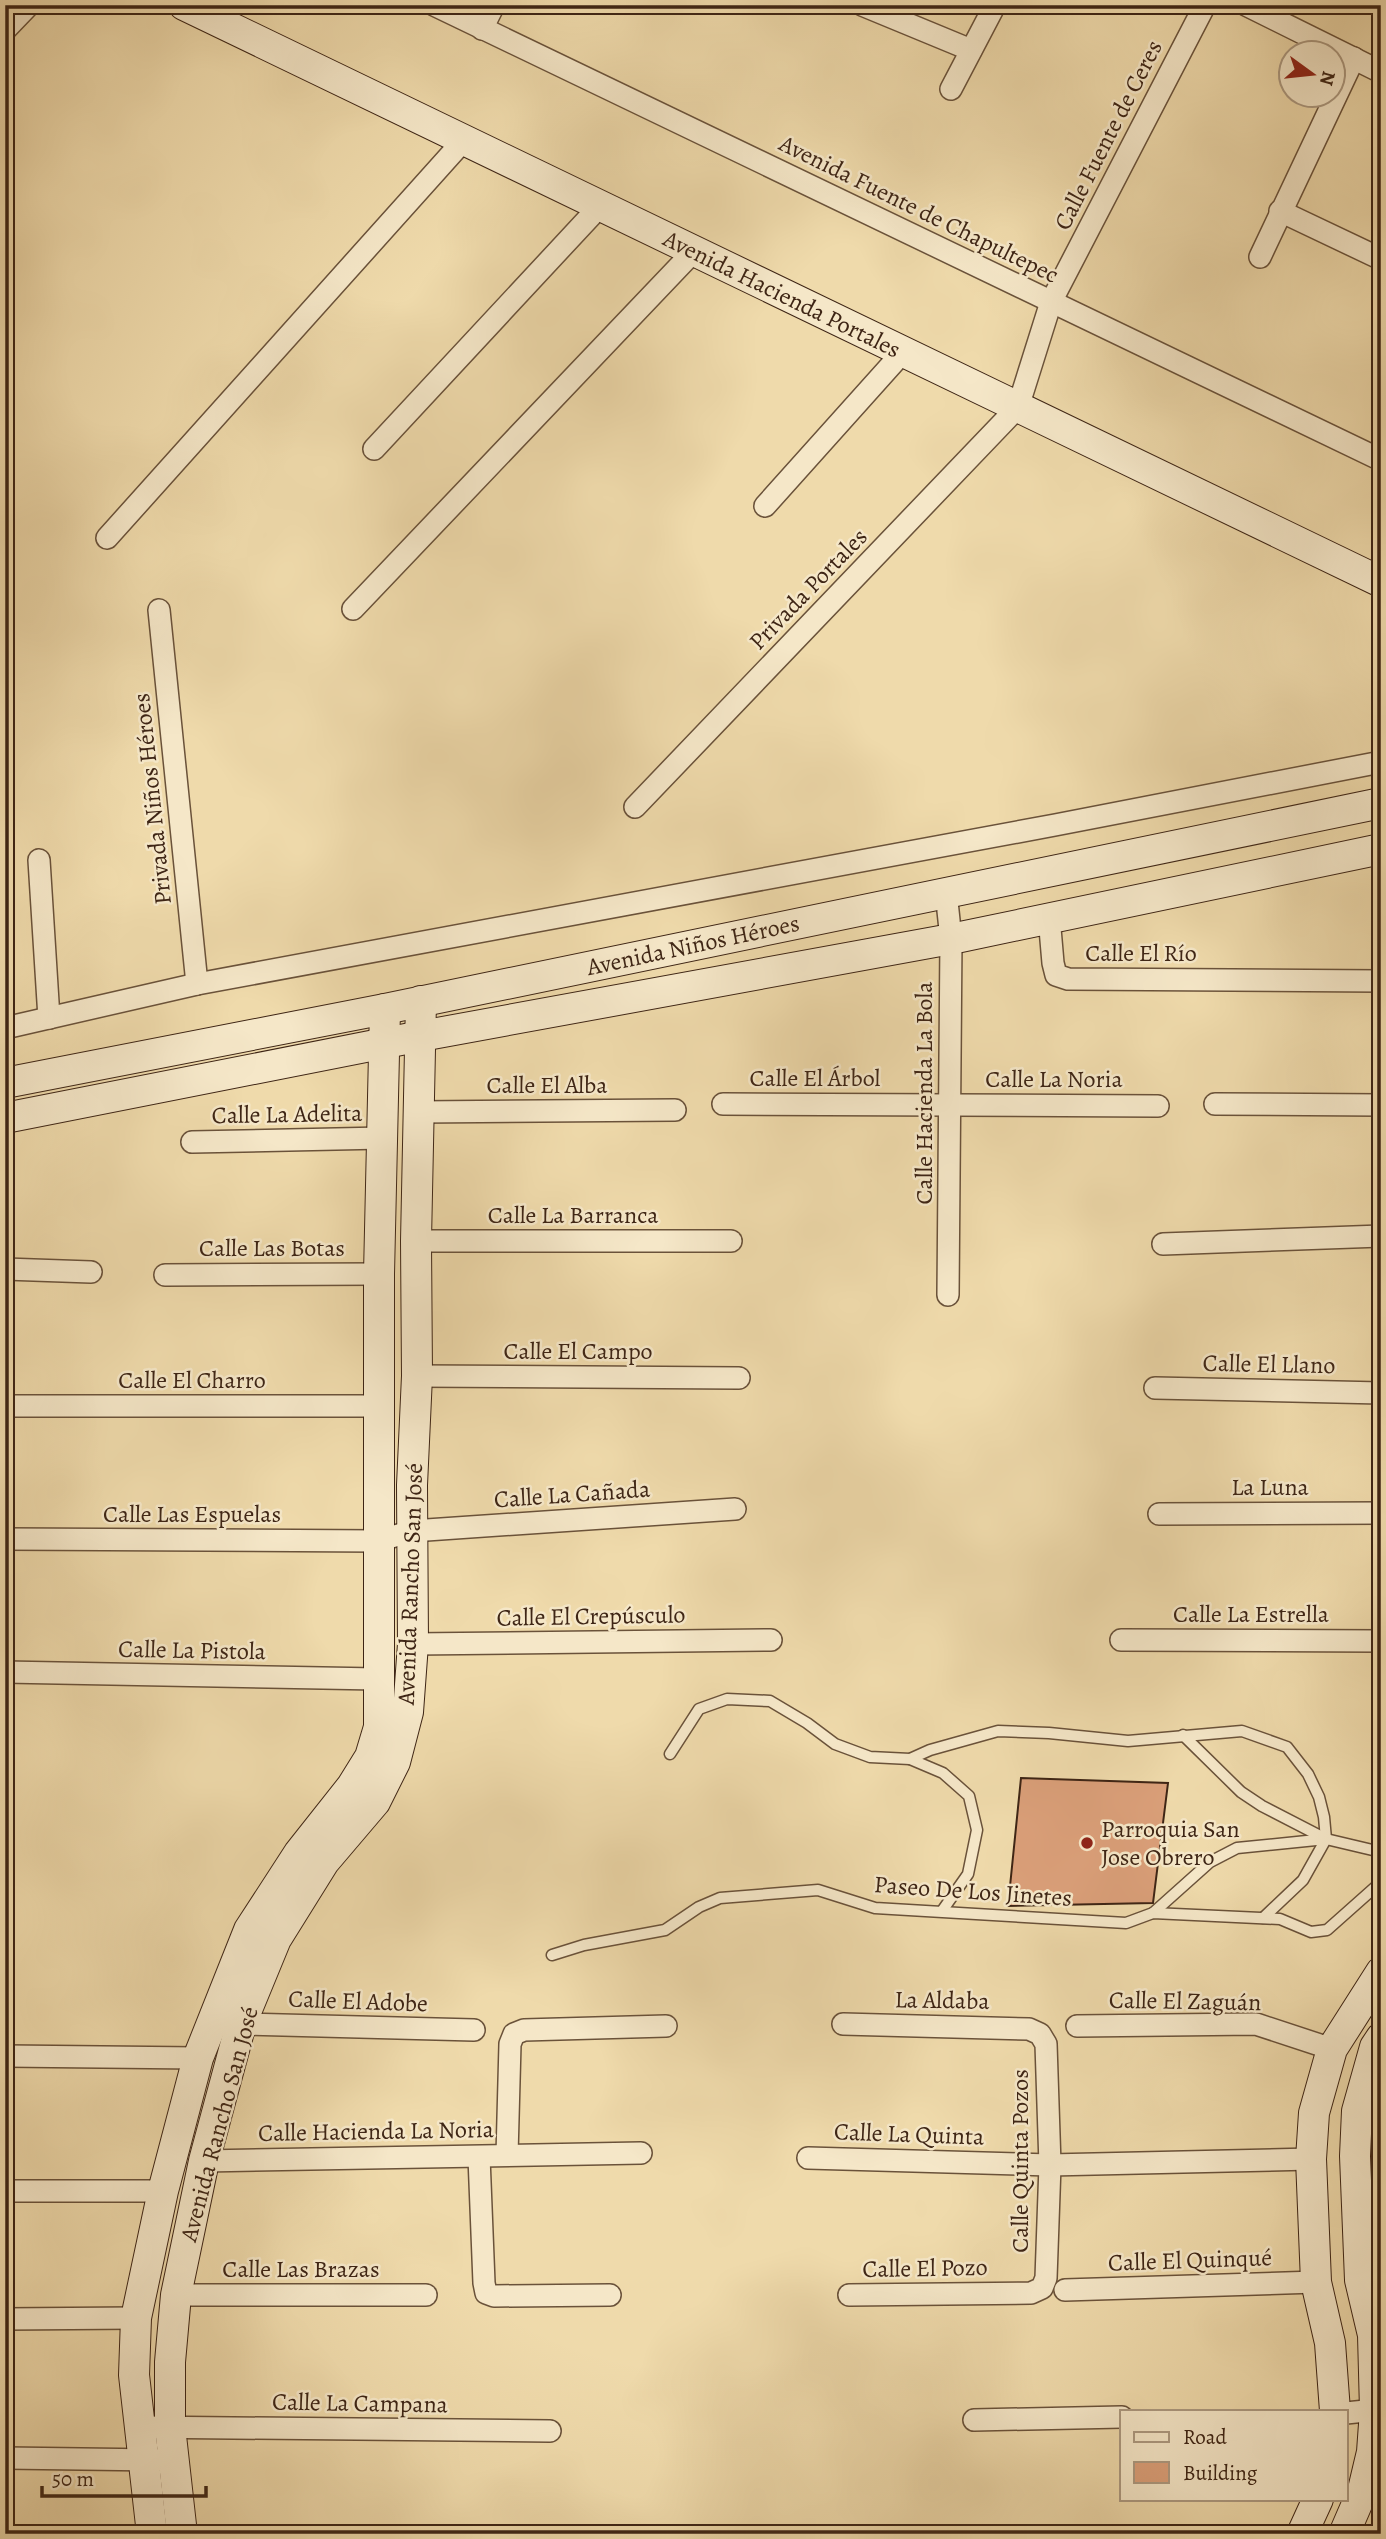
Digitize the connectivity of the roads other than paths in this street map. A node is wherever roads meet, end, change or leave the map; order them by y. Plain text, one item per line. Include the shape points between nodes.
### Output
1 (29, 5) edge
2 (184, 5) edge
3 (434, 5) edge
4 (494, 5) edge
5 (862, 5) edge
6 (995, 5) edge
7 (1205, 5) edge
8 (1246, 5) edge
9 (482, 29) junction
10 (5, 30) edge
11 (971, 50) junction
12 (1354, 58) junction
13 (1381, 72) edge
14 (951, 89) dead end
15 (464, 141) junction
16 (600, 206) junction
17 (1280, 211) junction
18 (694, 251) junction
19 (1259, 257) dead end
20 (1381, 259) edge
21 (1051, 302) junction
22 (904, 352) junction
23 (1018, 407) junction
24 (374, 449) dead end
25 (1381, 460) edge
26 (765, 506) dead end
27 (107, 538) dead end
28 (1381, 582) edge
29 (353, 609) dead end
30 (159, 610) dead end
31 (1381, 762) edge
32 (1381, 803) edge
33 (635, 807) dead end
34 (1381, 849) edge
35 (39, 860) dead end
36 (946, 892) junction
37 (1049, 917) junction
38 (951, 939) junction
39 (1381, 981) edge
40 (197, 984) junction
41 (421, 1001) junction
42 (386, 1009) junction
43 (49, 1018) junction
44 (5, 1028) edge
45 (421, 1036) junction
46 (386, 1043) junction
47 (5, 1083) edge
48 (723, 1104) dead end
49 (1215, 1104) dead end
50 (950, 1105) junction
51 (1381, 1105) edge
52 (1158, 1106) dead end
53 (675, 1110) dead end
54 (419, 1112) junction
55 (5, 1118) edge
56 (383, 1138) junction
57 (192, 1142) dead end
58 (1381, 1236) edge
59 (416, 1241) junction
60 (731, 1241) dead end
61 (1163, 1244) dead end
62 (5, 1269) edge
63 (91, 1272) dead end
64 (379, 1274) junction
65 (164, 1275) dead end
66 (948, 1295) dead end
67 (417, 1376) junction
68 (739, 1378) dead end
69 (1155, 1388) dead end
70 (1381, 1393) edge
71 (5, 1406) edge
72 (378, 1406) junction
73 (735, 1509) dead end
74 (1381, 1513) edge
75 (1159, 1514) dead end
76 (412, 1531) junction
77 (5, 1539) edge
78 (378, 1541) junction
79 (771, 1640) dead end
80 (1121, 1640) dead end
81 (1381, 1641) edge
82 (413, 1644) junction
83 (5, 1672) edge
84 (377, 1679) junction
85 (1183, 1735) junction
86 (670, 1754) dead end
87 (910, 1759) junction
88 (1326, 1839) junction
89 (1381, 1852) edge
90 (1381, 1881) edge
91 (942, 1911) junction
92 (1153, 1913) junction
93 (1263, 1918) junction
94 (552, 1955) dead end
95 (1381, 1972) edge
96 (241, 2024) junction
97 (842, 2024) dead end
98 (666, 2026) dead end
99 (1077, 2026) dead end
100 (474, 2030) dead end
101 (1040, 2034) joint
102 (1381, 2038) edge
103 (1332, 2049) junction
104 (5, 2056) edge
105 (198, 2058) junction
106 (641, 2153) dead end
107 (507, 2155) junction
108 (479, 2157) junction
109 (808, 2158) dead end
110 (1311, 2159) junction
111 (204, 2161) junction
112 (1050, 2165) junction
113 (5, 2191) edge
114 (163, 2191) junction
115 (1368, 2191) edge
116 (1317, 2282) junction
117 (1042, 2288) joint
118 (1065, 2290) dead end
119 (176, 2295) junction
120 (425, 2295) dead end
121 (610, 2295) dead end
122 (849, 2295) dead end
123 (136, 2318) junction
124 (5, 2319) edge
125 (1375, 2352) junction
126 (1331, 2353) junction
127 (1335, 2410) edge
128 (1375, 2410) junction
129 (1348, 2413) edge
130 (1120, 2417) edge
131 (974, 2420) dead end
132 (139, 2427) junction
133 (170, 2427) junction
134 (550, 2431) dead end
135 (1377, 2452) edge
136 (5, 2458) edge
137 (174, 2459) junction
138 (143, 2461) junction
139 (1318, 2500) edge
140 (152, 2534) edge
141 (183, 2534) edge
142 (1303, 2534) edge
143 (1344, 2534) edge

1 - 10 street
2 - 15 street, Avenida Hacienda Portales
3 - 9 street, Avenida Fuente de Chapultepec
4 - 9 street
5 - 11 street
6 - 11 street
7 - 21 street, Calle Fuente de Ceres
8 - 12 street
9 - 21 street, Avenida Fuente de Chapultepec
11 - 14 street
12 - 13 street
12 - 17 street
15 - 16 street, Avenida Hacienda Portales
15 - 27 street
16 - 18 street, Avenida Hacienda Portales
16 - 24 street
17 - 19 street
17 - 20 street
18 - 22 street, Avenida Hacienda Portales
18 - 29 street
21 - 23 street, Calle Fuente de Ceres
21 - 25 street, Avenida Fuente de Chapultepec
22 - 23 street, Avenida Hacienda Portales
22 - 26 street
23 - 28 street, Avenida Hacienda Portales
23 - 33 street, Privada Portales
30 - 40 street, Privada Niños Héroes
31 - 40 street
32 - 36 street, Avenida Niños Héroes
34 - 37 street, Avenida Niños Héroes
35 - 43 street
36 - 38 street, Calle Hacienda La Bola
36 - 41 street, Avenida Niños Héroes
37 - 38 street, Avenida Niños Héroes
37 - 39 street, Calle El Río via 1052,963 1056,975 1068,979
38 - 45 street, Avenida Niños Héroes
38 - 50 street, Calle Hacienda La Bola
40 - 43 street
41 - 42 street, Avenida Niños Héroes
41 - 45 street, Avenida Rancho San José
42 - 46 street, Avenida Rancho San José
42 - 47 street, Avenida Niños Héroes
43 - 44 street
45 - 46 street, Avenida Niños Héroes
45 - 54 street, Avenida Rancho San José
46 - 55 street, Avenida Niños Héroes
46 - 56 street, Avenida Rancho San José
48 - 50 street, Calle El Árbol
49 - 51 street
50 - 52 street, Calle La Noria
50 - 66 street, Calle Hacienda La Bola
53 - 54 street, Calle El Alba
54 - 59 street, Avenida Rancho San José
56 - 57 street, Calle La Adelita
56 - 64 street, Avenida Rancho San José
58 - 61 street
59 - 60 street, Calle La Barranca
59 - 67 street, Avenida Rancho San José
62 - 63 street
64 - 65 street, Calle Las Botas
64 - 72 street, Avenida Rancho San José
67 - 68 street, Calle El Campo
67 - 76 street, Avenida Rancho San José
69 - 70 street, Calle El Llano
71 - 72 street, Calle El Charro
72 - 78 street, Avenida Rancho San José
73 - 76 street, Calle La Cañada
74 - 75 street, La Luna
76 - 78 street, Calle La Cañada
76 - 82 street, Avenida Rancho San José
77 - 78 street, Calle Las Espuelas
78 - 84 street, Avenida Rancho San José
79 - 82 street, Calle El Crepúsculo
80 - 81 street, Calle La Estrella
82 - 96 street, Avenida Rancho San José via 408,1712 395,1762 375,1802 324,1862 276,1939
83 - 84 street, Calle La Pistola
84 - 105 street, Avenida Rancho San José via 379,1727 370,1757 249,1930
85 - 87 lane via 1128,1741 998,1731
85 - 88 lane via 1241,1792
85 - 88 lane via 1242,1731 1287,1747 1319,1797
86 - 87 lane via 699,1710 727,1699 771,1701 835,1744 870,1757
87 - 91 lane via 943,1773 969,1796 977,1830 968,1874
88 - 89 lane
88 - 92 lane via 1237,1848 1210,1862
88 - 93 lane via 1303,1880
90 - 93 lane, Paseo De Los Jinetes via 1327,1930 1311,1931
91 - 92 lane, Paseo De Los Jinetes via 1126,1923
91 - 94 lane, Paseo De Los Jinetes via 875,1908 818,1890 720,1898 665,1930
92 - 93 lane, Paseo De Los Jinetes
95 - 103 street
96 - 100 street, Calle El Adobe
96 - 111 street, Avenida Rancho San José
97 - 101 street, La Aldaba via 1029,2029
98 - 107 street via 514,2034
99 - 103 street, Calle El Zaguán via 1256,2024
101 - 112 street, Calle Quinta Pozos via 1046,2044
102 - 115 street via 1357,2111 1355,2156
103 - 110 street via 1314,2113
104 - 105 street
105 - 114 street, Avenida Rancho San José
106 - 107 street, Calle Hacienda La Noria
107 - 108 street, Calle Hacienda La Noria
108 - 111 street, Calle Hacienda La Noria
108 - 121 street via 486,2292 494,2296
109 - 112 street, Calle La Quinta
110 - 112 street, Calle La Quinta
110 - 116 street
111 - 119 street, Avenida Rancho San José
112 - 117 street, Calle Quinta Pozos
113 - 114 street
114 - 123 street, Avenida Rancho San José
115 - 125 street via 1360,2280
116 - 118 street, Calle El Quinqué
116 - 126 street
117 - 122 street, Calle El Pozo via 1031,2293
119 - 120 street, Calle Las Brazas
119 - 133 street, Avenida Rancho San José
123 - 124 street
123 - 132 street, Avenida Rancho San José via 134,2375
125 - 126 street
125 - 128 street
126 - 127 street
128 - 129 street
128 - 135 street
130 - 131 street
132 - 133 street, Calle La Campana
132 - 138 street, Avenida Rancho San José
133 - 134 street, Calle La Campana
133 - 137 street, Avenida Rancho San José
135 - 143 street
136 - 138 street
137 - 138 street
137 - 141 street, Avenida Rancho San José
138 - 140 street, Avenida Rancho San José
139 - 142 street

